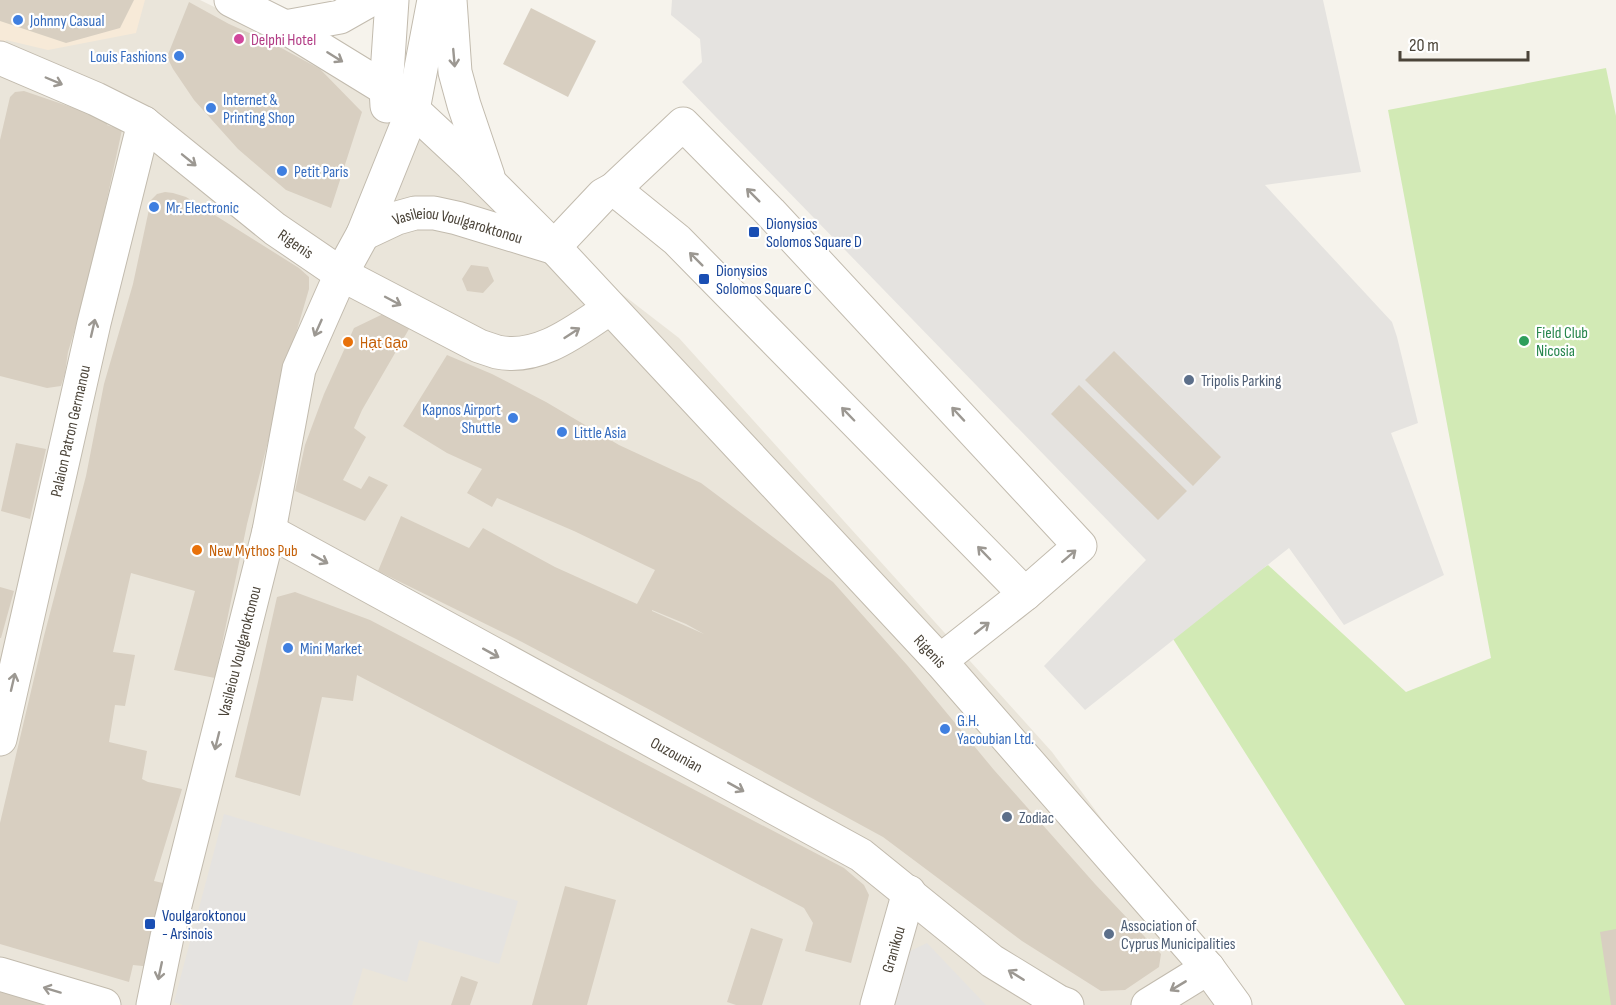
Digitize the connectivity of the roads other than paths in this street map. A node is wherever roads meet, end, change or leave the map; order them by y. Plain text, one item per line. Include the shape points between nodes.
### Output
1 (231, 0) edge
2 (370, 0) edge
3 (392, 0) edge
4 (434, 0) edge
5 (450, 0) edge
6 (285, 27) junction
7 (1, 64) edge
8 (386, 89) junction
9 (413, 110) junction
10 (144, 123) junction
11 (390, 168) junction
12 (490, 182) junction
13 (614, 189) junction
14 (363, 234) junction
15 (554, 247) junction
16 (341, 274) junction
17 (610, 308) junction
18 (269, 531) junction
19 (1025, 594) junction
20 (940, 661) junction
21 (0, 739) edge
22 (909, 892) junction
23 (1208, 968) junction
24 (0, 974) edge
25 (104, 1005) edge
26 (153, 1005) edge
27 (877, 1005) edge
28 (1067, 1005) edge
29 (1148, 1005) edge
30 (1235, 1005) edge

1 - 6 street, Rigenis
2 - 6 street via 340,17
3 - 8 street, Vasileiou Voulgaroktonou
4 - 9 street, Vasileiou Voulgaroktonou
5 -> 12 street via 455,72
6 -> 8 street, Rigenis
7 -> 10 street, Rigenis via 96,99
8 - 9 street, Rigenis
8 - 11 street, Vasileiou Voulgaroktonou
9 - 11 street, Vasileiou Voulgaroktonou
9 - 12 street, Rigenis
10 -> 16 street, Rigenis via 275,229
21 -> 10 street, Palaion Patron Germanou via 94,322
11 - 14 street, Vasileiou Voulgaroktonou
12 - 15 street, Rigenis
13 - 15 street via 603,195
19 -> 13 street via 677,240
19 -> 13 street via 1080,546 770,212 682,124
14 - 15 street, Vasileiou Voulgaroktonou via 397,218 435,213
14 - 16 street, Vasileiou Voulgaroktonou
15 - 17 street, Rigenis
16 -> 17 street, Rigenis via 479,346 499,352 541,349
16 -> 18 street, Vasileiou Voulgaroktonou via 299,369
17 - 20 street, Rigenis
18 -> 22 street, Ouzounian via 861,855
18 -> 26 street, Vasileiou Voulgaroktonou
20 -> 19 street
20 - 23 street, Rigenis
22 - 27 street, Granikou
28 -> 22 street, Ouzounian via 992,961
23 -> 29 street
23 - 30 street, Rigenis
25 -> 24 street

